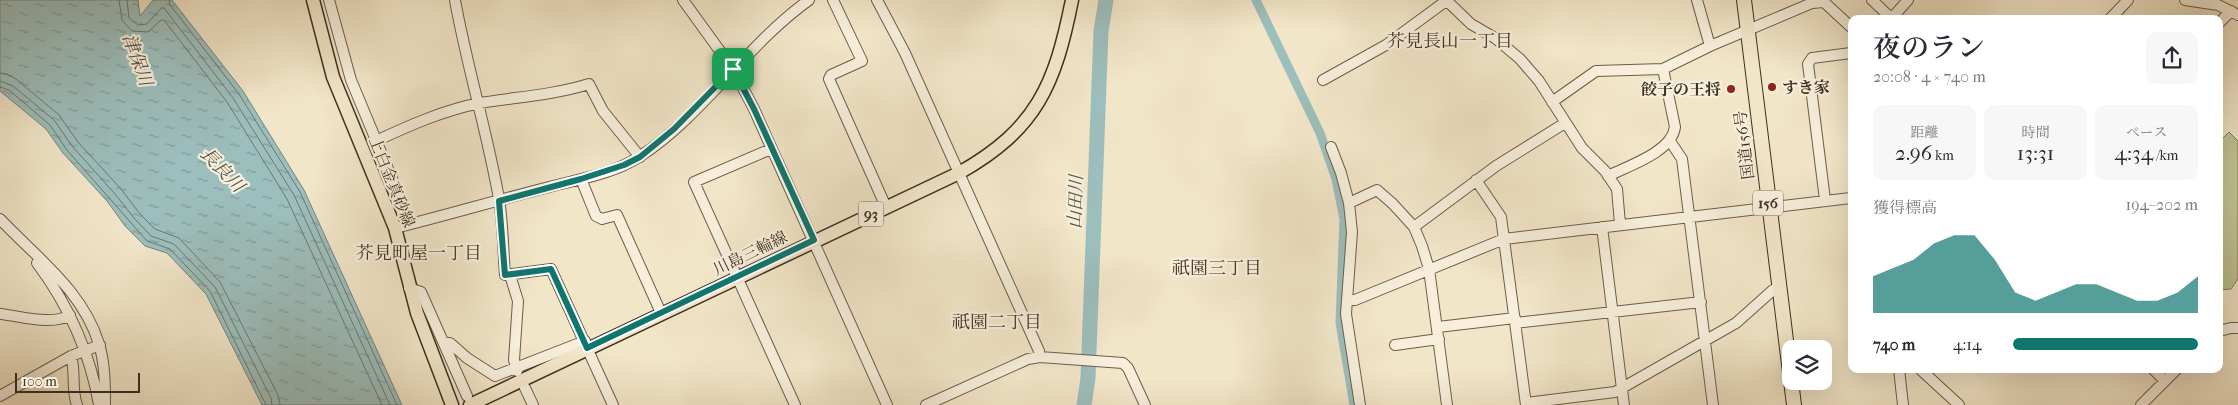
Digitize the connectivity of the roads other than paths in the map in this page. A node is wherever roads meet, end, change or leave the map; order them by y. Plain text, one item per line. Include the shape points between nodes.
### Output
1 (313, 0) edge
2 (328, 0) edge
3 (455, 0) edge
4 (683, 0) edge
5 (809, 0) edge
6 (833, 0) edge
7 (877, 0) edge
8 (1072, 0) edge
9 (1696, 0) edge
10 (1744, 0) edge
11 (1872, 0) edge
12 (1908, 0) edge
13 (2128, 0) edge
14 (2185, 0) edge
15 (1449, 1) edge
16 (2235, 13) edge
17 (1887, 15) edge
18 (1895, 15) edge
19 (2114, 15) edge
20 (2223, 20) edge
21 (1848, 24) edge
22 (1747, 30) junction
23 (1710, 46) junction
24 (1848, 53) edge
25 (733, 69) junction
26 (1662, 69) junction
27 (1322, 80) dead end
28 (1552, 102) junction
29 (480, 104) junction
30 (1565, 123) junction
31 (376, 141) junction
32 (1670, 141) junction
33 (1331, 147) dead end
34 (771, 149) junction
35 (640, 157) junction
36 (959, 172) junction
37 (1608, 176) junction
38 (581, 179) junction
39 (1476, 180) junction
40 (398, 193) dead end
41 (1848, 198) edge
42 (1825, 200) junction
43 (499, 201) junction
44 (1348, 203) junction
45 (1768, 206) junction
46 (886, 207) junction
47 (1691, 216) junction
48 (0, 219) edge
49 (1620, 224) junction
50 (1414, 227) junction
51 (1602, 227) junction
52 (8, 228) junction
53 (395, 228) junction
54 (1504, 239) junction
55 (814, 240) junction
56 (1429, 269) junction
57 (510, 275) junction
58 (736, 278) junction
59 (1779, 287) junction
60 (410, 288) junction
61 (1347, 300) junction
62 (1701, 302) junction
63 (1613, 312) junction
64 (661, 313) junction
65 (0, 314) edge
66 (70, 315) junction
67 (1515, 320) junction
68 (1438, 327) junction
69 (2238, 328) edge
70 (2223, 329) edge
71 (1439, 339) junction
72 (1705, 341) junction
73 (444, 343) junction
74 (586, 344) junction
75 (100, 345) junction
76 (1395, 345) dead end
77 (85, 350) junction
78 (71, 356) junction
79 (1040, 357) junction
80 (516, 369) junction
81 (1899, 373) edge
82 (1924, 373) edge
83 (2157, 373) edge
84 (2173, 373) edge
85 (2165, 381) junction
86 (525, 388) dead end
87 (1622, 389) junction
88 (0, 396) edge
89 (468, 401) edge
90 (1526, 404) edge
91 (77, 405) edge
92 (99, 405) edge
93 (105, 405) edge
94 (452, 405) edge
95 (533, 405) edge
96 (613, 405) edge
97 (795, 405) edge
98 (887, 405) edge
99 (926, 405) edge
100 (1145, 405) edge
101 (1360, 405) edge
102 (1447, 405) edge
103 (1624, 405) edge
104 (1713, 405) edge
105 (1794, 405) edge
106 (1903, 405) edge
107 (1959, 405) edge
108 (2141, 405) edge

1 - 53 main road, 上白金真砂線 via 334,77
2 - 31 street via 351,80
3 - 29 street via 462,41
4 - 25 street
5 - 25 street via 771,30
6 - 46 street via 862,61 831,75 829,79
7 - 36 street via 906,53
8 - 36 main road, 川島三輪線 / 93 via 1055,66 1034,110 1016,132 988,157
9 - 23 street
10 - 22 highway, 国道156号 / 156
11 - 17 street
12 - 18 street
13 - 19 street
14 - 16 street via 2218,5
15 - 27 street via 1386,45
15 - 28 street via 1471,24 1495,38 1520,59
16 - 20 street
21 - 22 street via 1824,2 1812,3
22 - 23 street
22 - 45 highway, 国道156号 / 156
23 - 26 street
24 - 42 street via 1812,58 1808,64
25 - 34 street
25 - 35 street via 674,129
26 - 28 street via 1596,72
26 - 32 street via 1675,127
28 - 30 street
29 - 31 street via 429,119
29 - 35 street via 534,97 589,84 603,110
29 - 43 street
30 - 37 street via 1582,148
30 - 39 street
31 - 40 street
32 - 37 street via 1643,160
32 - 47 street via 1682,159
33 - 44 street
34 - 55 street
34 - 58 street via 694,182
35 - 38 street
36 - 46 main road, 川島三輪線 / 93
36 - 79 street
37 - 49 street via 1616,189
38 - 43 street
38 - 64 street via 596,216 602,219 617,215
39 - 50 street
39 - 54 street via 1501,217
41 - 42 street
42 - 45 street
43 - 53 street
43 - 57 street via 505,275
44 - 50 street via 1377,190
44 - 61 street via 1352,232
45 - 47 street
45 - 59 highway, 国道156号 / 156
46 - 55 main road, 川島三輪線 / 93
47 - 49 street
47 - 62 street
48 - 52 street
49 - 51 street
50 - 56 street
51 - 54 street
51 - 63 street
52 - 66 street via 56,288
52 - 75 street via 63,281 84,310
53 - 60 main road, 上白金真砂線
54 - 56 street
54 - 67 street
55 - 58 main road, 川島三輪線 / 93
55 - 98 street
56 - 61 street via 1356,300
56 - 68 street
57 - 74 street via 551,269
57 - 80 street via 518,301
58 - 64 main road, 川島三輪線 / 93
58 - 97 street
59 - 72 street via 1736,323
59 - 105 highway, 国道156号 / 156
60 - 73 street via 421,292
60 - 94 main road, 上白金真砂線
61 - 101 street via 1346,314
62 - 63 street
62 - 72 street
63 - 67 street
63 - 87 street
64 - 74 main road, 川島三輪線 / 93
65 - 66 street via 48,319 63,319
66 - 77 street
67 - 68 street
67 - 90 street
68 - 71 street
69 - 70 street
71 - 76 street
71 - 102 street
72 - 87 street
72 - 104 street
73 - 80 street via 450,343 495,376
73 - 89 street
74 - 80 street
74 - 89 main road, 川島三輪線 / 93
74 - 96 street
75 - 77 street
75 - 93 street
77 - 78 street
77 - 92 street via 94,375
78 - 88 street
78 - 91 street
79 - 99 street via 1028,359
79 - 100 street via 1123,363
81 - 106 street
82 - 107 street
83 - 85 street
84 - 85 street
85 - 108 street
86 - 95 street
87 - 90 street
87 - 103 street

